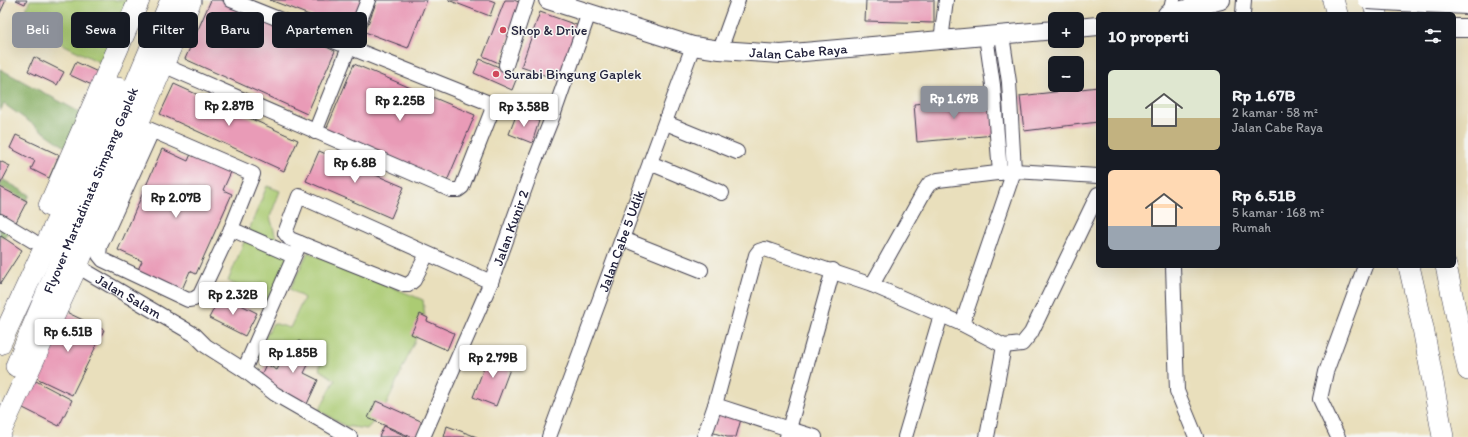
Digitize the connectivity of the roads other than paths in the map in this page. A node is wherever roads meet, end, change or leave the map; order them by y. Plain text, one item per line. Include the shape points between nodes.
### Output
1 (140, 0) edge
2 (156, 0) edge
3 (171, 0) edge
4 (191, 0) edge
5 (201, 0) edge
6 (231, 0) edge
7 (368, 0) edge
8 (528, 0) edge
9 (548, 0) edge
10 (738, 0) edge
11 (946, 0) edge
12 (1221, 0) edge
13 (1244, 0) edge
14 (1333, 0) edge
15 (1367, 0) edge
16 (1372, 0) edge
17 (1413, 2) edge
18 (1468, 5) edge
19 (1172, 11) edge
20 (363, 12) edge
21 (1243, 12) edge
22 (1337, 12) edge
23 (1376, 12) edge
24 (589, 14) junction
25 (272, 17) edge
26 (1096, 26) edge
27 (1084, 27) edge
28 (1456, 28) edge
29 (1468, 28) edge
30 (1048, 31) edge
31 (994, 35) junction
32 (941, 40) junction
33 (694, 46) junction
34 (349, 48) joint
35 (720, 50) junction
36 (506, 65) dead end
37 (167, 67) junction
38 (666, 123) junction
39 (145, 127) junction
40 (315, 132) junction
41 (737, 152) dead end
42 (650, 163) junction
43 (1007, 172) junction
44 (1096, 176) edge
45 (722, 193) dead end
46 (1096, 198) edge
47 (0, 221) edge
48 (230, 228) junction
49 (623, 239) junction
50 (34, 241) junction
51 (300, 243) junction
52 (427, 254) junction
53 (294, 256) junction
54 (77, 266) junction
55 (1173, 268) edge
56 (1364, 268) edge
57 (1409, 268) edge
58 (1446, 268) edge
59 (701, 270) dead end
60 (833, 270) junction
61 (491, 282) junction
62 (872, 285) junction
63 (0, 312) edge
64 (941, 315) junction
65 (962, 324) junction
66 (0, 344) edge
67 (1004, 346) junction
68 (244, 370) junction
69 (1468, 370) edge
70 (0, 402) edge
71 (714, 405) junction
72 (0, 433) edge
73 (788, 433) edge
74 (343, 436) edge
75 (423, 437) edge
76 (549, 437) edge
77 (704, 437) edge
78 (815, 437) edge
79 (905, 437) edge
80 (987, 437) edge
81 (1196, 437) edge
82 (1338, 437) edge
83 (1443, 437) edge

1 - 50 highway
2 - 66 highway, Flyover Martadinata Simpang Gaplek via 105,119
3 - 70 highway, Flyover Martadinata Simpang Gaplek
4 - 37 highway
5 - 37 street
6 - 25 street
7 - 20 street
8 - 36 street
9 - 24 main road, Jalan Cabe Raya
10 - 35 street
11 - 32 street
12 - 19 main road
13 - 21 street
14 - 22 highway
15 - 17 main road, bridge
16 - 23 highway
17 - 18 main road
24 - 33 main road, Jalan Cabe Raya
24 - 61 street, Jalan Kunir 2
26 - 27 main road
28 - 29 main road
30 - 31 main road, Jalan Cabe Raya
31 - 32 main road, Jalan Cabe Raya
31 - 43 street via 1008,82
32 - 35 main road, Jalan Cabe Raya via 781,54
33 - 35 main road, Jalan Cabe Raya
33 - 38 street, Jalan Cabe 5 Udik
34 - 40 street
34 - 40 street via 489,103 491,113 462,186 458,190 451,190
37 - 39 highway
37 - 40 street
38 - 41 street
38 - 42 street, Jalan Cabe 5 Udik
39 - 48 street via 253,174
39 - 48 street via 100,246 99,255 103,260 188,300 194,299 200,295
39 - 54 highway
42 - 45 street
42 - 49 street, Jalan Cabe 5 Udik
43 - 44 street
43 - 62 street via 938,180 930,184
43 - 65 street
46 - 67 street via 1032,333 1022,344
47 - 50 street
48 - 53 street
49 - 59 street
49 - 76 street, Jalan Cabe 5 Udik
50 - 63 highway
51 - 52 street via 408,285 414,280
51 - 52 street via 290,239 285,233 299,196
51 - 53 street
52 - 61 street
53 - 68 street
54 - 68 street, Jalan Salam via 195,336
54 - 72 highway
55 - 81 street via 1177,391
56 - 82 street via 1326,372 1320,399
57 - 83 highway
58 - 69 highway
60 - 62 street
60 - 71 street via 765,249 759,251
60 - 73 street
61 - 75 street, Jalan Kunir 2
62 - 64 street
64 - 65 street
64 - 79 street
65 - 67 street
67 - 80 street
68 - 74 street, Jalan Salam via 275,394
71 - 73 street
71 - 77 street
73 - 78 street

